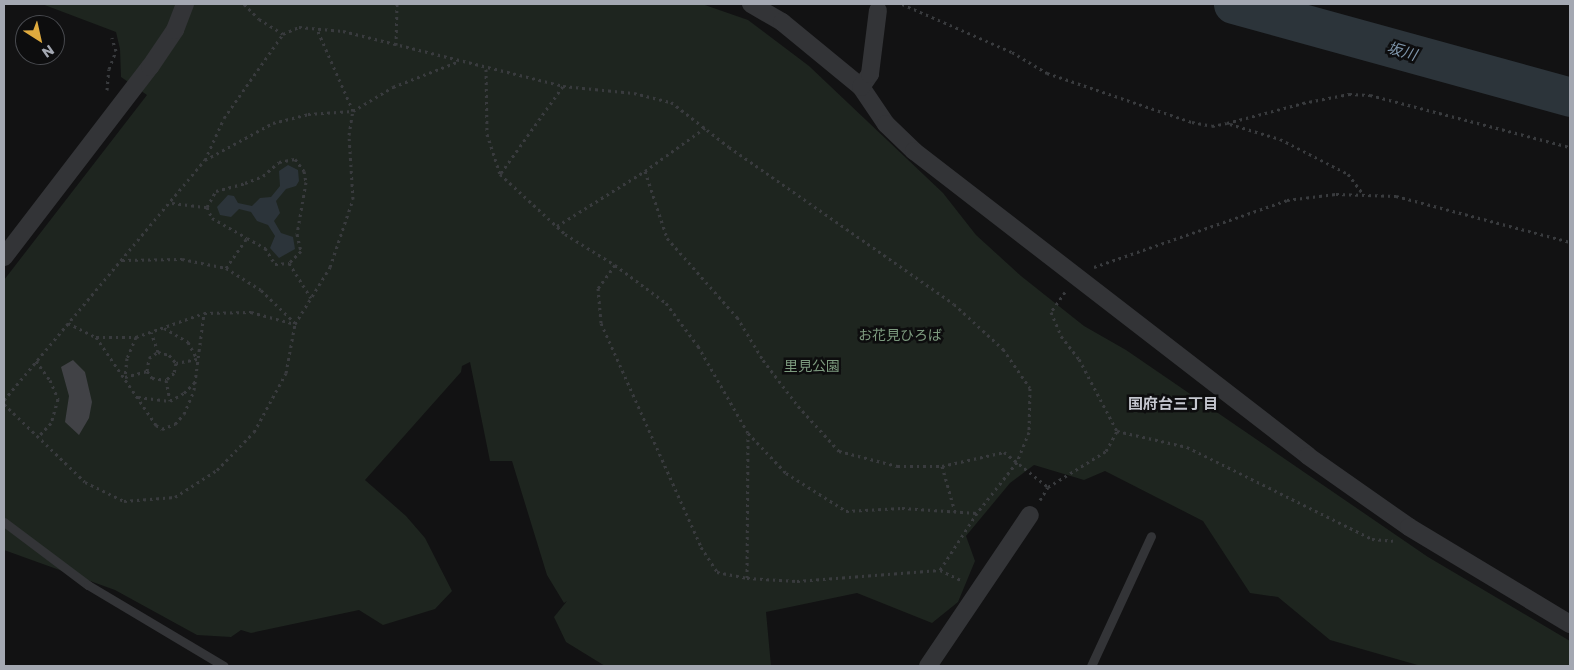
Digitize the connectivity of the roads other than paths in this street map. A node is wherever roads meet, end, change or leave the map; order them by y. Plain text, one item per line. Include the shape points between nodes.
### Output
1 (185, 4) edge
2 (751, 4) edge
3 (878, 10) dead end
4 (861, 87) junction
5 (4, 257) edge
6 (1030, 515) dead end
7 (4, 522) edge
8 (1151, 536) dead end
9 (1570, 624) edge
10 (224, 666) edge
11 (928, 666) edge
12 (1090, 666) edge

1 - 5 street via 175,30
2 - 4 street via 782,22
3 - 4 street via 870,74
4 - 9 street via 886,124 914,151 1308,456 1409,527
6 - 11 street
7 - 10 lane via 96,590
8 - 12 lane

